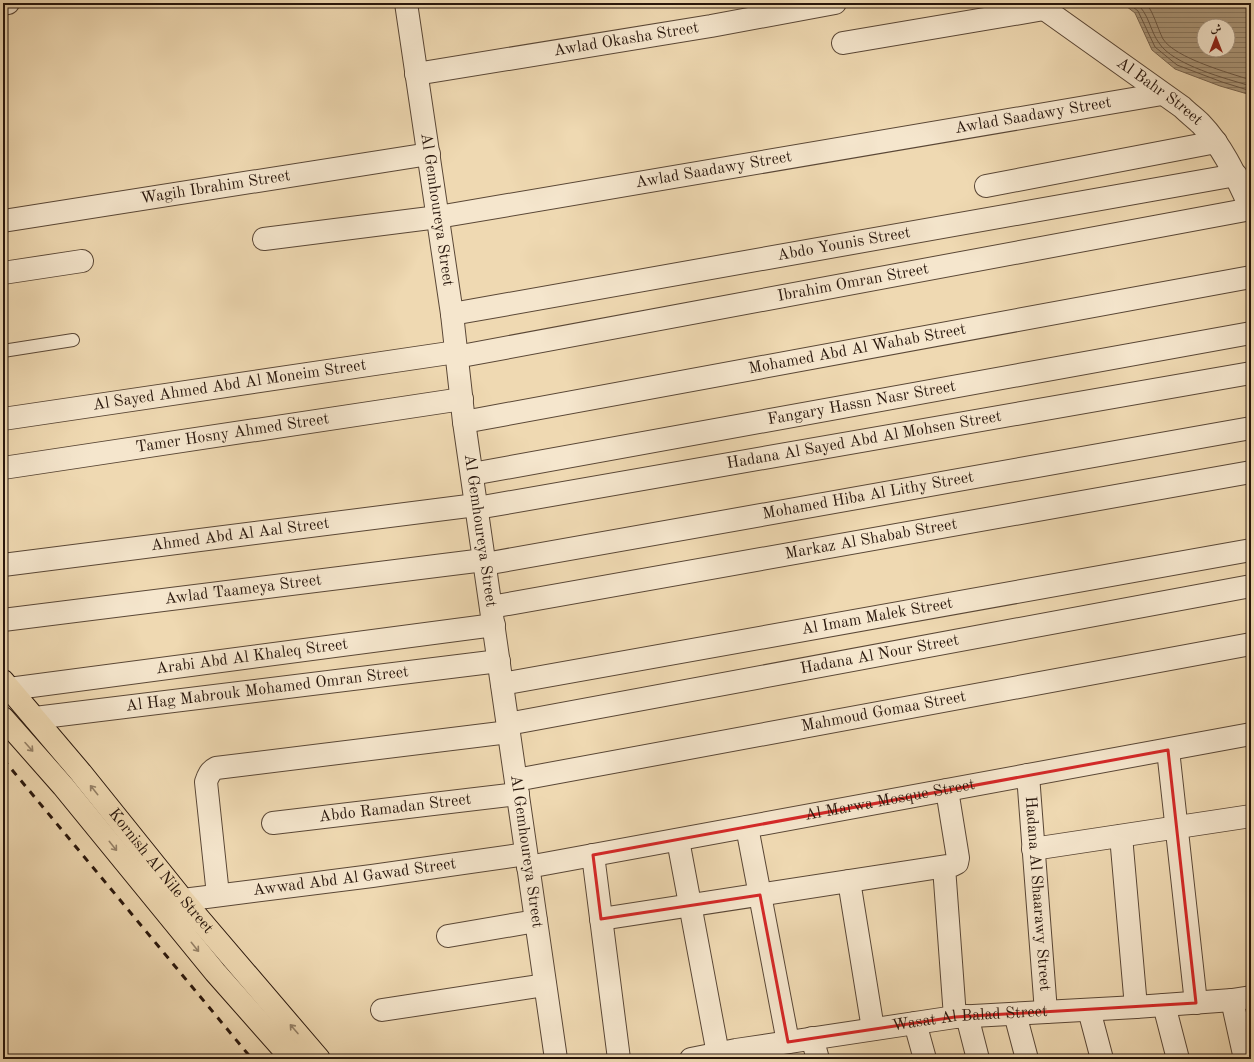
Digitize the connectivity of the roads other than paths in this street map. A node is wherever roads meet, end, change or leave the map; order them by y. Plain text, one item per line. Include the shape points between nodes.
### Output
1 (8, 3) edge
2 (835, 3) edge
3 (3, 4) edge
4 (411, 4) edge
5 (1040, 6) edge
6 (843, 43) dead end
7 (416, 74) junction
8 (1162, 94) junction
9 (1216, 142) junction
10 (428, 154) junction
11 (1236, 175) junction
12 (986, 186) dead end
13 (1251, 209) edge
14 (438, 217) junction
15 (3, 221) edge
16 (264, 239) dead end
17 (82, 261) dead end
18 (3, 274) edge
19 (1251, 277) edge
20 (452, 314) junction
21 (1251, 334) edge
22 (73, 340) dead end
23 (3, 351) edge
24 (456, 354) junction
25 (1251, 373) edge
26 (462, 399) junction
27 (3, 419) edge
28 (464, 422) junction
29 (1251, 428) edge
30 (3, 468) edge
31 (1251, 472) edge
32 (472, 474) junction
33 (476, 506) junction
34 (1251, 550) edge
35 (484, 562) junction
36 (3, 565) edge
37 (1251, 586) edge
38 (492, 616) junction
39 (3, 620) edge
40 (1251, 644) edge
41 (499, 661) junction
42 (502, 684) junction
43 (6, 685) edge
44 (3, 718) edge
45 (35, 718) junction
46 (508, 728) junction
47 (1251, 734) edge
48 (1168, 750) junction
49 (1028, 775) junction
50 (517, 787) junction
51 (947, 790) junction
52 (1251, 816) edge
53 (273, 823) dead end
54 (746, 827) junction
55 (1176, 828) junction
56 (1121, 836) junction
57 (678, 840) junction
58 (1033, 849) junction
59 (593, 855) junction
60 (527, 860) junction
61 (944, 867) junction
62 (849, 881) junction
63 (218, 895) junction
64 (760, 895) junction
65 (183, 900) junction
66 (690, 906) junction
67 (601, 919) junction
68 (536, 922) junction
69 (448, 936) dead end
70 (545, 985) junction
71 (1242, 999) edge
72 (1196, 1003) junction
73 (1164, 1005) junction
74 (1136, 1007) junction
75 (382, 1010) dead end
76 (1089, 1010) junction
77 (1046, 1012) junction
78 (1015, 1014) junction
79 (961, 1017) junction
80 (915, 1023) junction
81 (873, 1029) junction
82 (812, 1038) junction
83 (788, 1042) junction
84 (731, 1054) edge
85 (292, 1059) edge
86 (319, 1059) edge
87 (556, 1059) edge
88 (619, 1059) edge
89 (693, 1059) edge
90 (818, 1059) edge
91 (925, 1059) edge
92 (978, 1059) edge
93 (1027, 1059) edge
94 (1102, 1059) edge
95 (1178, 1059) edge
96 (1245, 1059) edge

1 - 3 street
2 - 7 street, Awlad Okasha Street
4 - 7 street, Al Gemhoureya Street
5 - 6 street
5 - 8 street, Al Bahr Street
7 - 10 street, Al Gemhoureya Street
8 - 9 street, Al Bahr Street via 1200,123
8 - 14 street, Awlad Saadawy Street
9 - 11 street, Al Bahr Street
9 - 12 street
10 - 14 street, Al Gemhoureya Street
10 - 15 street, Wagih Ibrahim Street
11 - 13 street, Al Bahr Street
11 - 20 street, Abdo Younis Street
13 - 24 street, Ibrahim Omran Street
14 - 16 street, Awlad Saadawy Street
14 - 20 street, Al Gemhoureya Street
17 - 18 street
19 - 28 street, Mohamed Abd Al Wahab Street
20 - 24 street, Al Gemhoureya Street
21 - 32 street, Fangary Hassn Nasr Street
22 - 23 lane
24 - 26 street, Al Gemhoureya Street
24 - 27 street, Al Sayed Ahmed Abd Al Moneim Street
25 - 33 street, Hadana Al Sayed Abd Al Mohsen Street
26 - 28 street, Al Gemhoureya Street
26 - 30 street, Tamer Hosny Ahmed Street
28 - 32 street, Al Gemhoureya Street
29 - 35 street, Mohamed Hiba Al Lithy Street
31 - 38 street, Markaz Al Shabab Street
32 - 33 street, Al Gemhoureya Street
33 - 35 street, Al Gemhoureya Street
33 - 36 street, Ahmed Abd Al Aal Street
34 - 42 street, Al Imam Malek Street
35 - 38 street, Al Gemhoureya Street
35 - 39 street, Awlad Taameya Street
37 - 46 street, Hadana Al Nour Street
38 - 41 street, Al Gemhoureya Street
38 - 43 street, Arabi Abd Al Khaleq Street
40 - 50 street, Mahmoud Gomaa Street
41 - 42 street, Al Gemhoureya Street
41 - 45 street, Al Hag Mabrouk Mohamed Omran Street
42 - 46 street, Al Gemhoureya Street
43 - 45 main road, Kornish Al Nile Street
44 -> 85 main road, Kornish Al Nile Street via 63,786 215,972
65 -> 45 main road, Kornish Al Nile Street
46 - 50 street, Al Gemhoureya Street
46 - 63 street, Hadana Al Nour Street via 212,770 206,782
47 - 48 street, Al Marwa Mosque Street
48 - 49 street, Al Marwa Mosque Street
48 - 55 street
49 - 51 street, Al Marwa Mosque Street
49 - 58 street, Hadana Al Shaarawy Street
50 - 53 street, Abdo Ramadan Street
50 - 60 street, Al Gemhoureya Street
51 - 54 street, Al Marwa Mosque Street
51 - 61 street via 958,861
52 - 55 street
54 - 57 street, Al Marwa Mosque Street
54 - 64 street
55 - 56 street
55 - 72 street
56 - 58 street
56 - 74 street
57 - 59 street, Al Marwa Mosque Street
57 - 66 street
58 - 77 street, Hadana Al Shaarawy Street
59 - 60 street, Al Marwa Mosque Street
59 - 67 street
60 - 63 street, Awwad Abd Al Gawad Street
60 - 68 street, Al Gemhoureya Street
61 - 62 street
61 - 79 street
62 - 64 street
62 - 81 street
63 - 65 street, Awwad Abd Al Gawad Street
64 - 66 street
64 - 83 street
86 -> 65 main road, Kornish Al Nile Street
66 - 67 street
66 - 84 street
67 - 88 street
68 - 69 street
68 - 70 street, Al Gemhoureya Street
70 - 75 street
70 - 87 street, Al Gemhoureya Street
71 - 72 street, Wasat Al Balad Street
71 - 96 street
72 - 73 street, Wasat Al Balad Street
73 - 74 street, Wasat Al Balad Street
73 - 95 street
74 - 76 street, Wasat Al Balad Street
76 - 77 street, Wasat Al Balad Street
76 - 94 street
77 - 78 street, Wasat Al Balad Street
78 - 79 street, Wasat Al Balad Street
78 - 93 street
79 - 80 street, Wasat Al Balad Street
79 - 92 street
80 - 81 street, Wasat Al Balad Street
80 - 91 street
81 - 82 street, Wasat Al Balad Street
82 - 83 street, Wasat Al Balad Street
82 - 90 street
83 - 84 street, Wasat Al Balad Street
84 - 89 street, Wasat Al Balad Street

